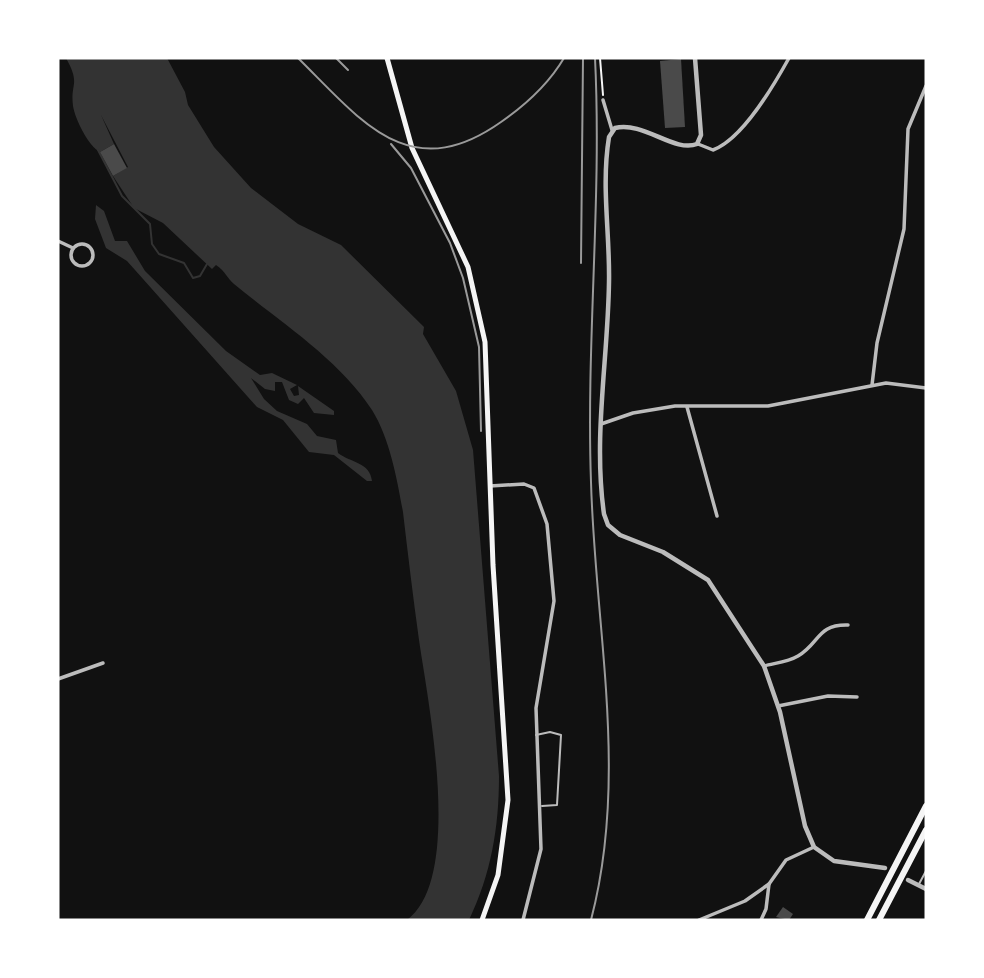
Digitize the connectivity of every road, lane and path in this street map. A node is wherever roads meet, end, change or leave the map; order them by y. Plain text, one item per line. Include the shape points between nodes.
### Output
1 (387, 58) edge
2 (600, 58) edge
3 (695, 58) edge
4 (789, 58) edge
5 (926, 86) edge
6 (603, 100) joint
7 (612, 130) junction
8 (697, 144) junction
9 (58, 241) edge
10 (74, 248) junction
11 (872, 385) junction
12 (926, 388) edge
13 (687, 407) junction
14 (601, 424) junction
15 (490, 486) junction
16 (717, 516) dead end
17 (848, 625) dead end
18 (103, 663) dead end
19 (764, 666) junction
20 (58, 679) edge
21 (857, 697) dead end
22 (778, 706) junction
23 (535, 735) junction
24 (540, 806) junction
25 (926, 806) edge
26 (926, 830) edge
27 (814, 847) junction
28 (885, 868) dead end
29 (926, 871) edge
30 (908, 880) dead end
31 (769, 884) junction
32 (919, 885) junction
33 (926, 890) edge
34 (482, 920) edge
35 (523, 920) edge
36 (699, 920) edge
37 (761, 920) edge
38 (867, 920) edge
39 (879, 920) edge

1 - 15 main road via 412,148 458,245 478,302 485,342
2 - 6 path
3 - 8 street via 701,130
4 - 8 street via 737,134 713,150
5 - 11 street via 908,129 904,229 887,292
6 - 7 street
7 - 8 street via 625,126 685,146
7 - 14 street via 605,184 609,279
9 - 10 street
10 - 10 street via 76,264 90,261 89,247
11 - 12 street
11 - 13 street via 768,405
13 - 14 street via 634,413
13 - 16 street
14 - 19 street via 603,508 608,526 688,565 708,580
15 - 23 street via 530,485 547,524 554,601
15 - 34 main road via 509,800 498,875
17 - 19 street via 833,625 817,634 810,648 794,659
18 - 20 street
19 - 22 street
21 - 22 street via 828,696
22 - 27 street via 799,804
23 - 24 street
23 - 24 lane via 550,732 561,736 557,805
24 - 35 street via 540,859
25 - 38 highway
26 - 39 highway
27 - 28 street via 834,861
27 - 31 street via 786,860
29 - 32 lane
30 - 32 street
31 - 36 street via 746,901
31 - 37 street
32 - 33 street

